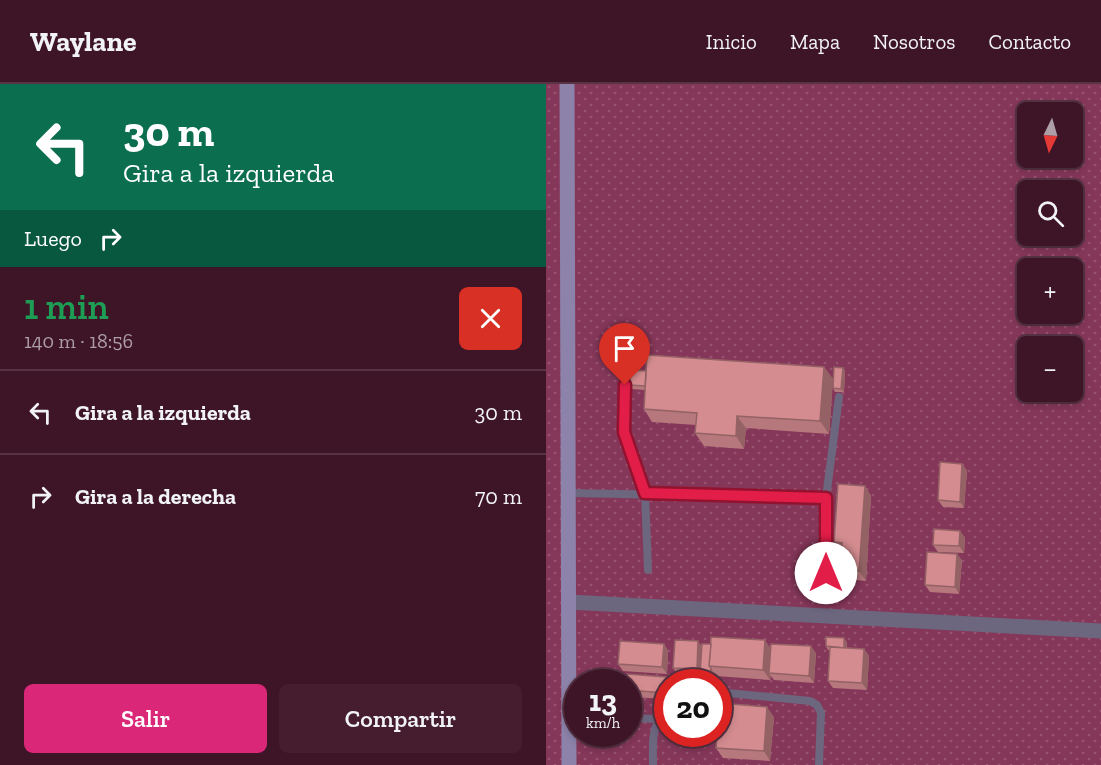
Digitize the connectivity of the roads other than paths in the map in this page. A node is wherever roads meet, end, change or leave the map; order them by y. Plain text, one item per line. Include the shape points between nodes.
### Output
1 (567, 84) edge
2 (625, 385) dead end
3 (839, 397) dead end
4 (568, 493) junction
5 (645, 493) junction
6 (826, 498) junction
7 (648, 570) dead end
8 (826, 573) dead end
9 (568, 602) junction
10 (1101, 631) edge
11 (571, 669) edge
12 (732, 693) edge
13 (654, 735) edge
14 (570, 747) edge
15 (569, 765) edge
16 (653, 765) edge
17 (819, 765) edge

1 - 4 street
2 - 5 lane via 624,432
3 - 6 lane
4 - 5 lane
4 - 9 street
5 - 6 lane
5 - 7 lane
6 - 8 lane
9 - 10 street
9 - 11 street
12 - 17 lane via 810,701 817,705 821,713
13 - 16 lane
14 - 15 street

